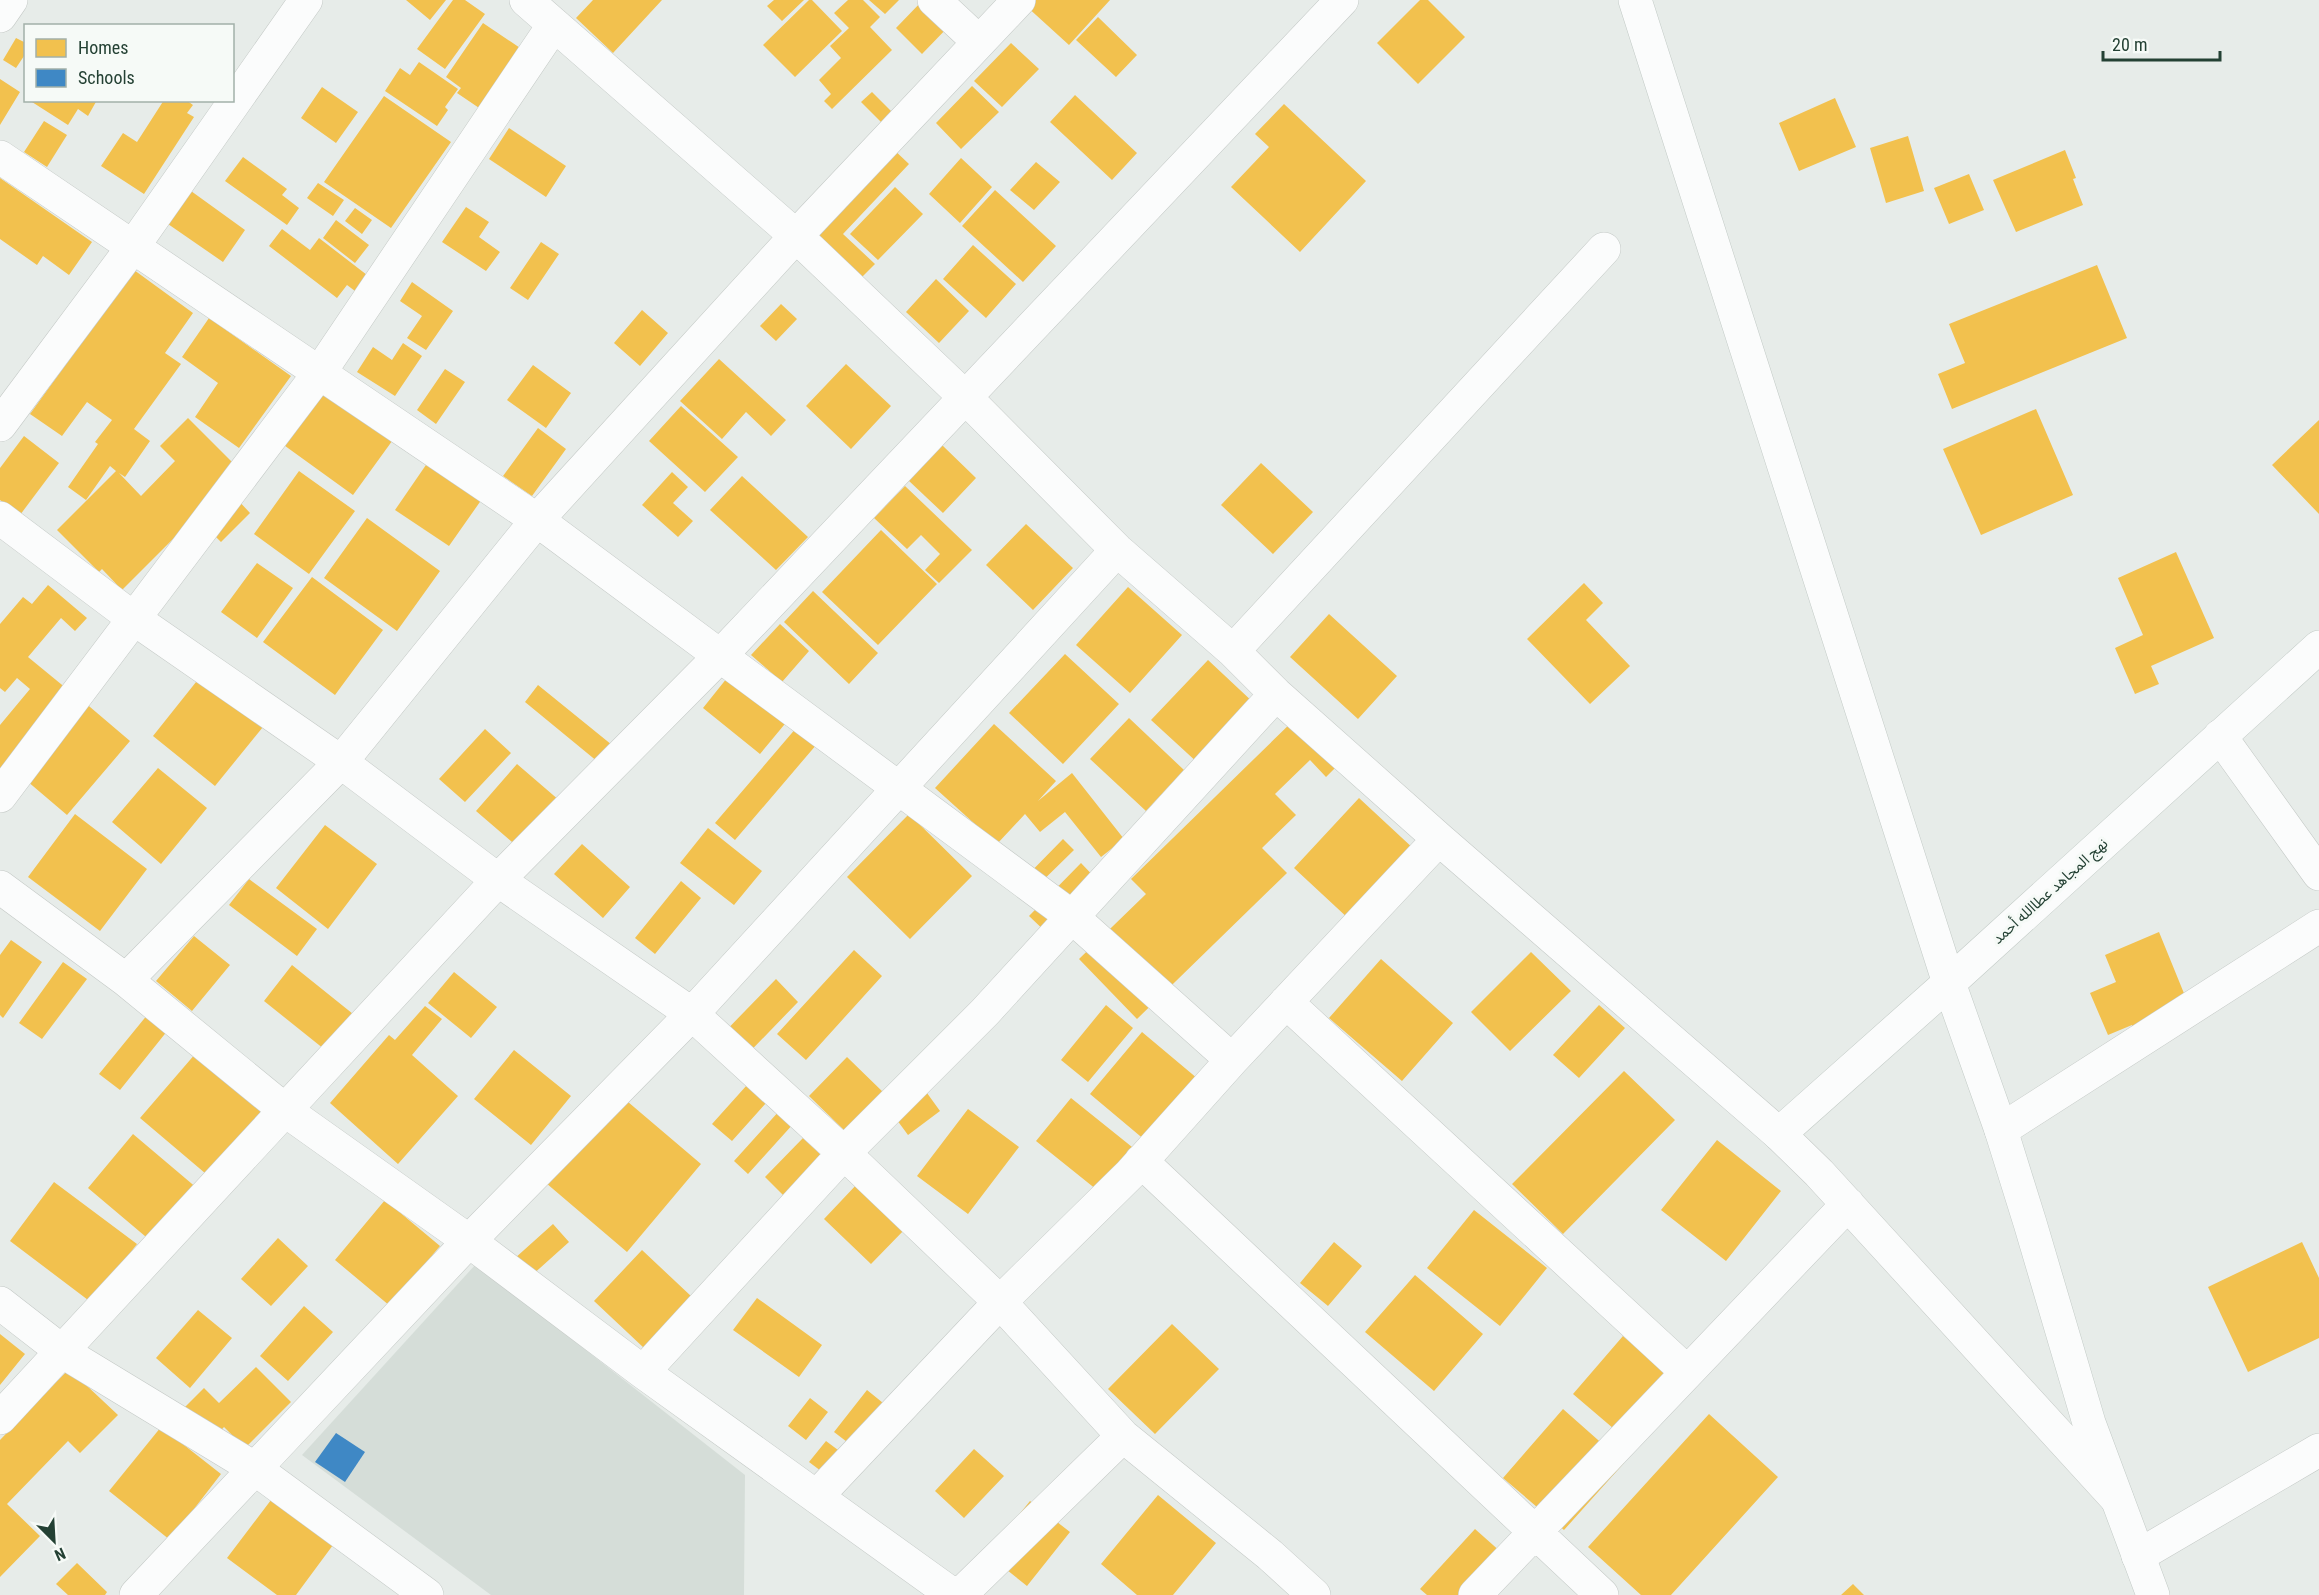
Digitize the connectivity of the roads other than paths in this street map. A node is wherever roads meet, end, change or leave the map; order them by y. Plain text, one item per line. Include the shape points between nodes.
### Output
1 (11, 0) edge
2 (306, 0) edge
3 (526, 0) edge
4 (934, 0) edge
5 (1019, 0) edge
6 (1342, 0) edge
7 (1635, 0) edge
8 (0, 16) edge
9 (553, 26) junction
10 (980, 42) junction
11 (0, 157) edge
12 (796, 236) junction
13 (132, 248) junction
14 (1604, 249) dead end
15 (320, 372) junction
16 (966, 398) junction
17 (0, 425) edge
18 (0, 518) edge
19 (537, 520) junction
20 (1118, 550) junction
21 (133, 618) junction
22 (2319, 647) edge
23 (1233, 651) junction
24 (720, 656) junction
25 (1275, 694) junction
26 (2220, 736) junction
27 (341, 762) junction
28 (899, 788) junction
29 (0, 796) edge
30 (1439, 839) junction
31 (2319, 874) edge
32 (498, 880) junction
33 (0, 887) edge
34 (1071, 916) junction
35 (2319, 926) edge
36 (126, 980) junction
37 (1949, 983) junction
38 (1286, 1002) junction
39 (692, 1014) junction
40 (1232, 1060) junction
41 (286, 1111) junction
42 (2001, 1130) junction
43 (1779, 1134) junction
44 (844, 1154) junction
45 (1141, 1161) junction
46 (1848, 1204) junction
47 (469, 1241) junction
48 (0, 1302) edge
49 (1000, 1302) junction
50 (63, 1352) junction
51 (643, 1372) junction
52 (1687, 1372) junction
53 (0, 1418) edge
54 (1123, 1436) junction
55 (2319, 1450) edge
56 (254, 1468) junction
57 (817, 1496) junction
58 (2117, 1499) junction
59 (1534, 1532) junction
60 (2138, 1556) junction
61 (425, 1594) edge
62 (136, 1595) edge
63 (953, 1595) edge
64 (960, 1595) edge
65 (1314, 1595) edge
66 (1475, 1595) edge
67 (1602, 1595) edge
68 (2153, 1595) edge

1 - 8 street
2 - 13 street
3 - 9 street
4 - 10 street
5 - 10 street
6 - 16 street
7 - 37 street
9 - 12 street
9 - 15 street
10 - 12 street
11 - 13 street
12 - 16 street
12 - 19 street
13 - 15 street
13 - 17 street
14 - 23 street
15 - 19 street
15 - 21 street
16 - 20 street
16 - 24 street
18 - 21 street
19 - 24 street
19 - 27 street
20 - 23 street
20 - 28 street
21 - 27 street
21 - 29 street
22 - 26 street, نهج المجاهد عطاالله أحمد
23 - 25 street
24 - 28 street
24 - 32 street
25 - 30 street
25 - 34 street
26 - 31 street
26 - 37 street, نهج المجاهد عطاالله أحمد
27 - 32 street
27 - 36 street
28 - 34 street
28 - 39 street
30 - 38 street
30 - 43 street
32 - 39 street
32 - 41 street
33 - 36 street
34 - 40 street
34 - 44 street via 985,1012
35 - 42 street
36 - 41 street
37 - 42 street
37 - 43 street, نهج المجاهد عطاالله أحمد
38 - 40 street
38 - 52 street
39 - 44 street
39 - 47 street
40 - 45 street
41 - 47 street
41 - 50 street
42 - 58 street via 2089,1423
43 - 46 street
44 - 49 street
44 - 51 street
45 - 49 street
45 - 59 street
46 - 52 street
46 - 58 street
47 - 51 street
47 - 56 street
48 - 50 street
49 - 54 street
49 - 57 street
50 - 53 street
50 - 56 street
51 - 57 street
52 - 59 street
54 - 64 street
54 - 65 street
55 - 60 street
56 - 61 street
56 - 62 street
57 - 63 street
58 - 60 street
59 - 66 street
59 - 67 street
60 - 68 street

